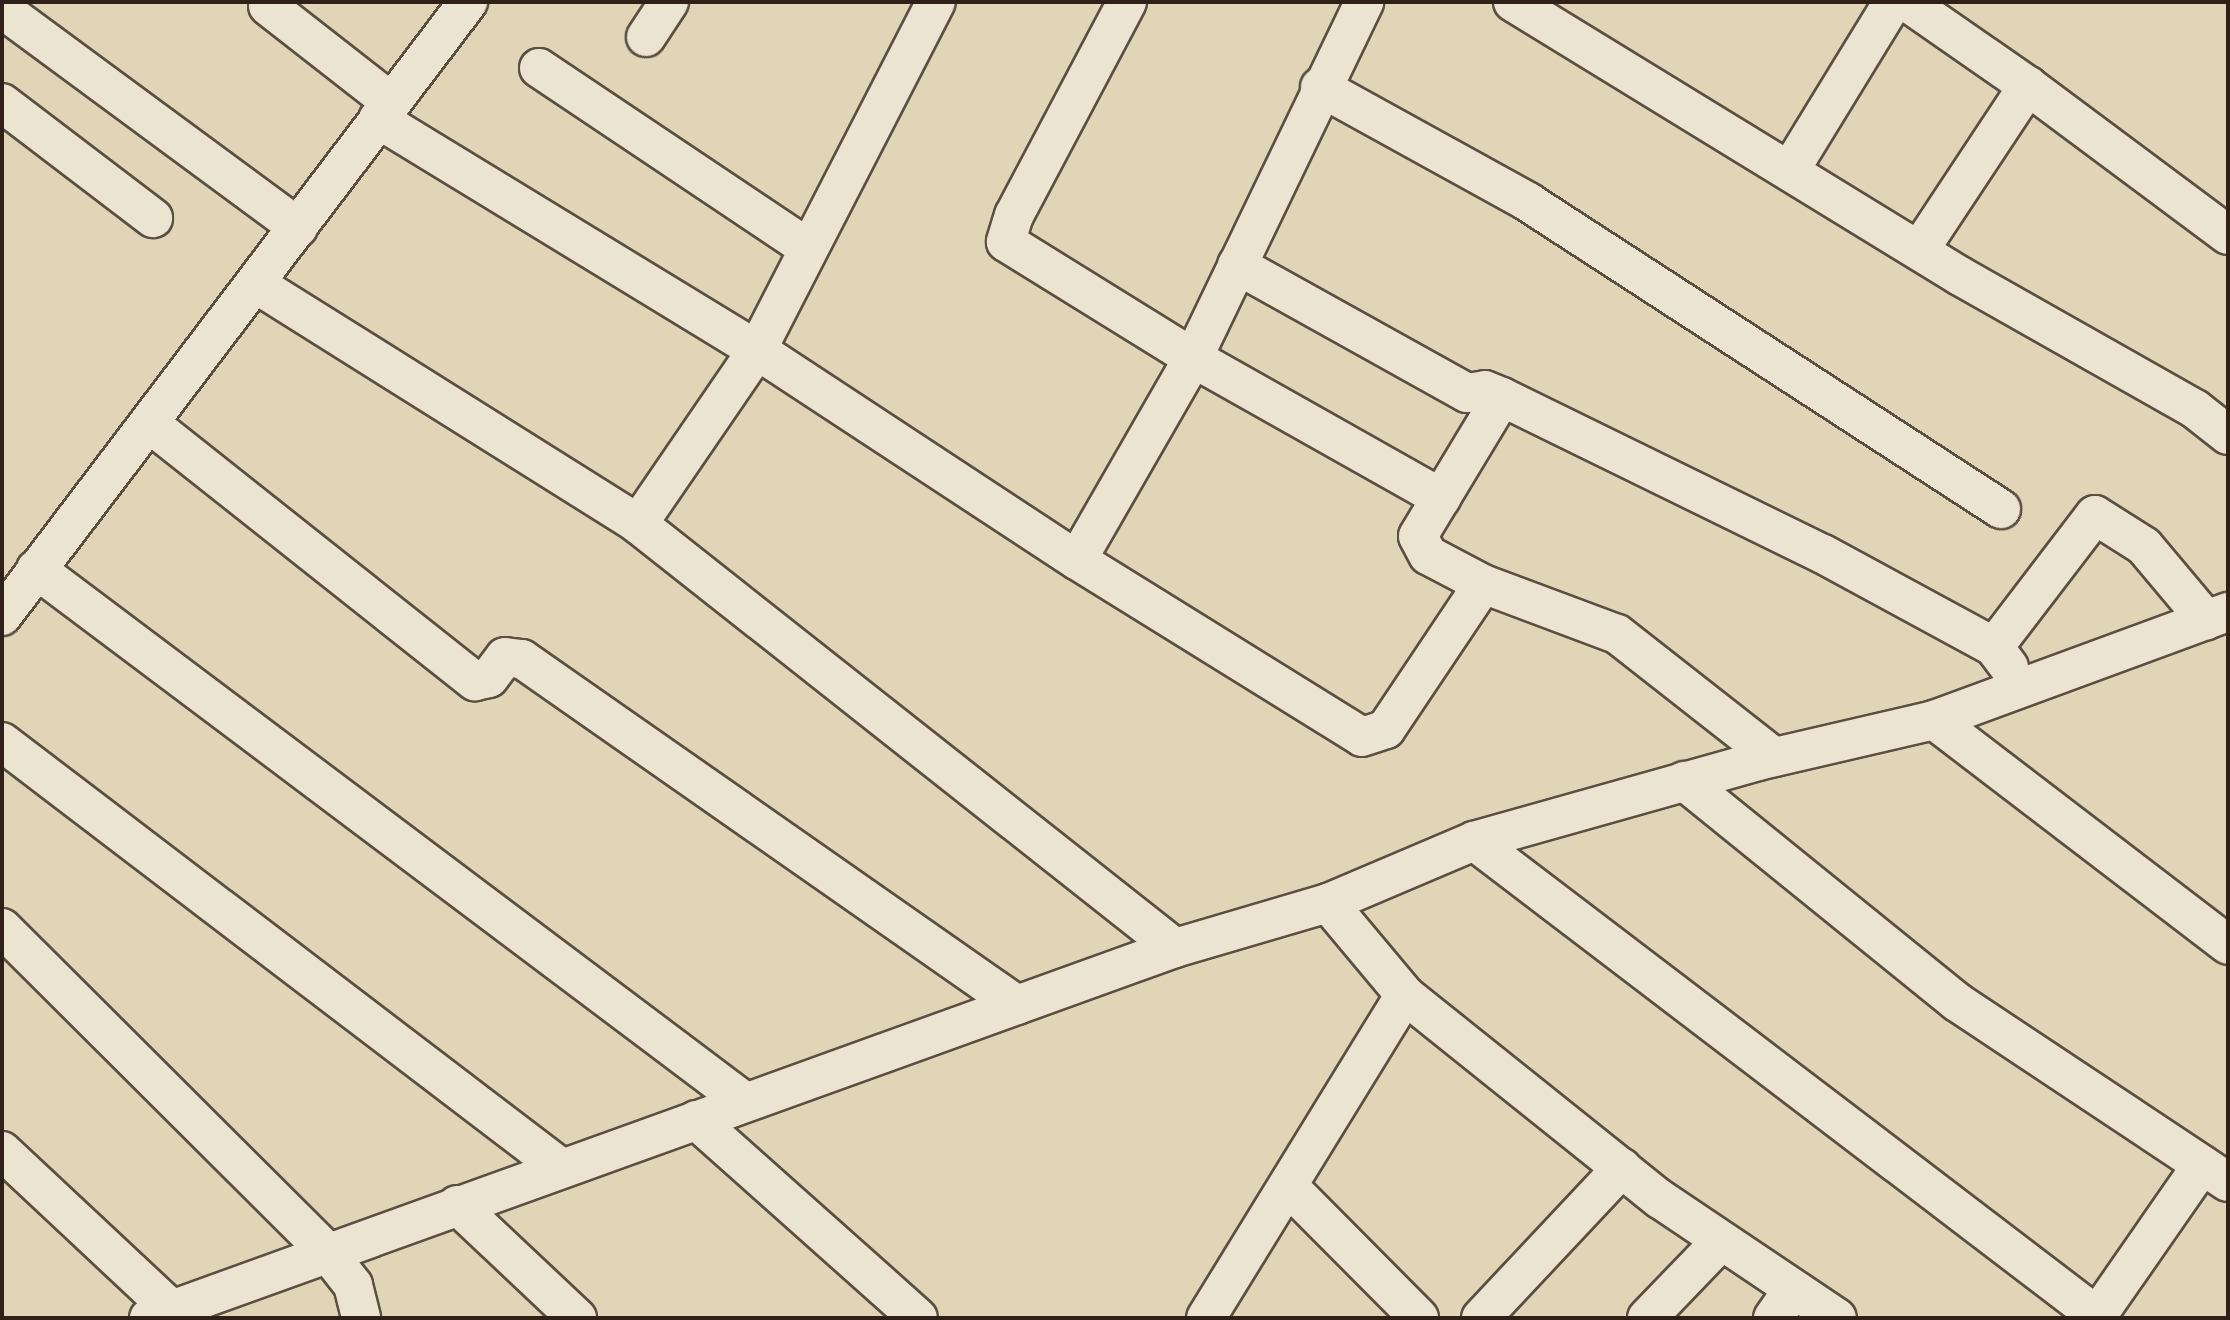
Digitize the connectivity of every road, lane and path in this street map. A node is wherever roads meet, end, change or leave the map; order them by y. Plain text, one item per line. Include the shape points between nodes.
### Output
1 (468, 2) edge
2 (669, 2) edge
3 (936, 2) edge
4 (1127, 2) edge
5 (1364, 2) edge
6 (1513, 2) edge
7 (1893, 2) edge
8 (1908, 2) edge
9 (268, 6) dead end
10 (2, 9) edge
11 (646, 37) dead end
12 (539, 68) dead end
13 (2028, 86) junction
14 (1320, 87) junction
15 (2, 103) edge
16 (384, 110) junction
17 (1790, 170) junction
18 (153, 218) dead end
19 (298, 227) junction
20 (2228, 235) edge
21 (808, 248) junction
22 (1920, 249) junction
23 (1237, 265) junction
24 (256, 284) junction
25 (757, 350) junction
26 (1194, 358) junction
27 (1502, 397) junction
28 (149, 423) junction
29 (2228, 435) edge
30 (1441, 498) junction
31 (2001, 509) dead end
32 (638, 524) junction
33 (1077, 560) junction
34 (36, 569) junction
35 (1483, 584) junction
36 (2, 615) edge
37 (2217, 616) edge
38 (1994, 647) junction
39 (2023, 686) junction
40 (1934, 720) junction
41 (2, 742) edge
42 (1774, 757) junction
43 (1684, 781) junction
44 (1474, 841) junction
45 (1328, 903) junction
46 (2, 928) edge
47 (2228, 945) edge
48 (1175, 948) junction
49 (1405, 995) junction
50 (1017, 1005) junction
51 (745, 1102) junction
52 (696, 1120) junction
53 (2, 1151) edge
54 (561, 1168) junction
55 (1622, 1168) junction
56 (2215, 1174) edge
57 (1288, 1186) junction
58 (457, 1205) junction
59 (1721, 1241) junction
60 (327, 1252) junction
61 (1783, 1304) edge
62 (159, 1313) edge
63 (2099, 1317) edge
64 (361, 1318) edge
65 (577, 1318) edge
66 (918, 1318) edge
67 (1206, 1318) edge
68 (1419, 1318) edge
69 (1481, 1318) edge
70 (1647, 1318) edge
71 (1837, 1318) edge

1 - 16 street
2 - 11 street
3 - 21 street
4 - 26 street via 1014,215 1006,242
5 - 14 street
6 - 17 street
7 - 17 street
8 - 13 street
9 - 16 street
10 - 19 street
12 - 21 street
13 - 20 street
13 - 22 street
14 - 23 street
14 - 31 street via 1528,202
15 - 18 street
16 - 19 street
16 - 25 street
17 - 22 street
19 - 24 street
21 - 25 street
22 - 29 street via 2195,409
23 - 26 street
23 - 27 street via 1467,393 1485,390
24 - 28 street
24 - 32 street
25 - 32 street
25 - 33 street
26 - 30 street
26 - 33 street
27 - 30 street
27 - 38 street via 1835,560
28 - 34 street
28 - 50 street via 475,681 489,678 505,657 522,659
30 - 35 street via 1418,536 1421,545
32 - 48 street
33 - 35 street via 1362,737 1386,729
34 - 36 street
34 - 51 street
35 - 42 street via 1617,634
37 - 38 street via 2144,546 2095,515
37 - 39 street
38 - 39 street
39 - 40 street
40 - 42 street
40 - 47 street
41 - 54 street
42 - 43 street
43 - 44 street
43 - 56 street via 1956,1002
44 - 45 street
44 - 63 street
45 - 48 street
45 - 49 street
46 - 60 street
48 - 50 street
49 - 55 street
49 - 57 street
50 - 51 street
51 - 52 street
52 - 54 street
52 - 66 street
53 - 62 street
54 - 58 street
55 - 59 street
55 - 69 street
56 - 63 street
57 - 67 street
57 - 68 street
58 - 60 street
58 - 65 street
59 - 61 street
59 - 70 street
60 - 62 street
60 - 64 street via 353,1285
61 - 71 street

